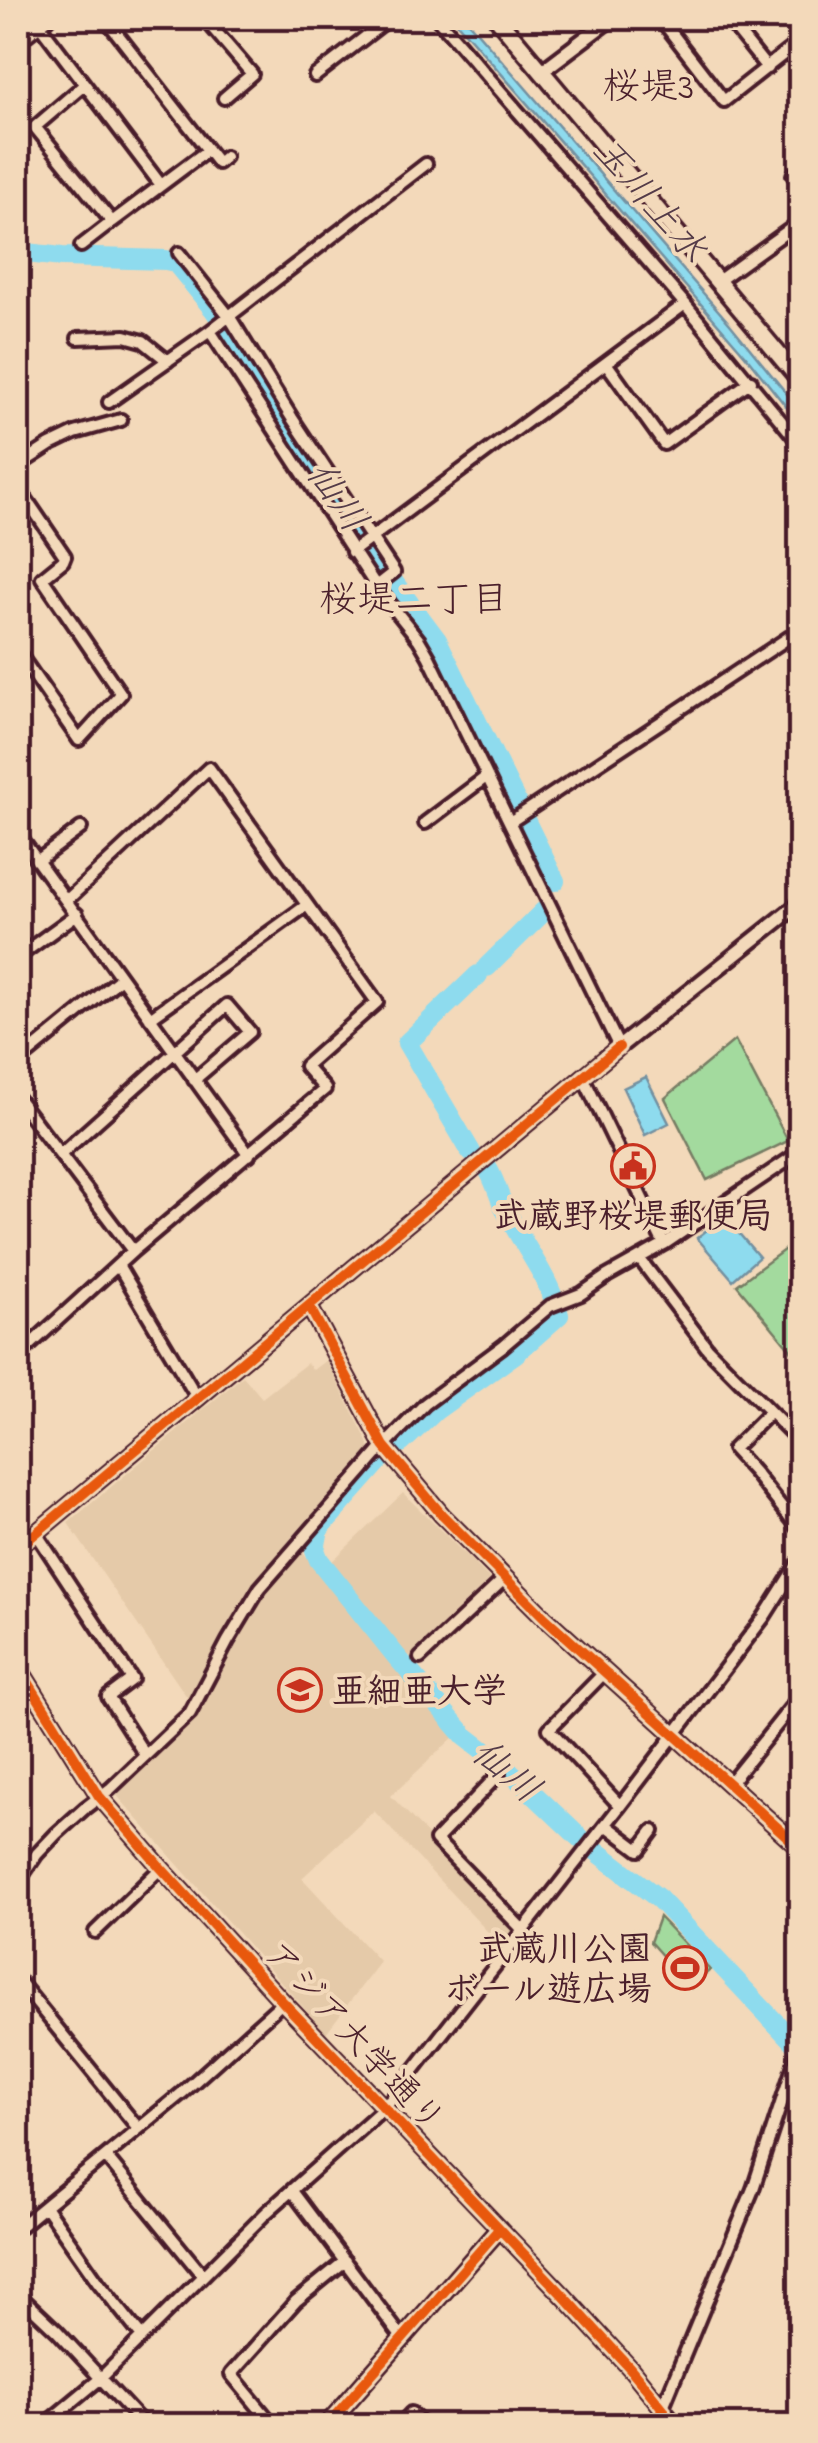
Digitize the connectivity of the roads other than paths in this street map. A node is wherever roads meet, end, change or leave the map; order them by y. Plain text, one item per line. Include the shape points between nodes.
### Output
1 (105, 18) edge
2 (204, 18) edge
3 (390, 18) edge
4 (437, 18) edge
5 (497, 18) edge
6 (612, 18) edge
7 (660, 18) edge
8 (728, 18) edge
9 (794, 18) edge
10 (43, 21) edge
11 (800, 26) edge
12 (18, 41) edge
13 (800, 41) edge
14 (790, 50) junction
15 (800, 62) edge
16 (767, 68) junction
17 (542, 71) junction
18 (315, 76) dead end
19 (84, 85) junction
20 (224, 98) dead end
21 (208, 150) junction
22 (225, 157) dead end
23 (426, 164) dead end
24 (161, 185) junction
25 (112, 222) junction
26 (800, 222) edge
27 (81, 246) dead end
28 (179, 253) dead end
29 (718, 281) junction
30 (685, 304) junction
31 (229, 316) junction
32 (213, 329) junction
33 (78, 338) dead end
34 (168, 360) junction
35 (606, 363) junction
36 (798, 373) edge
37 (751, 381) junction
38 (109, 402) dead end
39 (122, 420) dead end
40 (800, 444) edge
41 (18, 466) edge
42 (18, 487) edge
43 (372, 538) junction
44 (352, 552) junction
45 (376, 586) junction
46 (800, 630) edge
47 (18, 652) edge
48 (486, 776) junction
49 (514, 820) junction
50 (425, 823) dead end
51 (81, 828) dead end
52 (18, 834) edge
53 (37, 861) junction
54 (66, 901) junction
55 (800, 904) edge
56 (307, 905) junction
57 (76, 914) junction
58 (18, 957) edge
59 (121, 978) junction
60 (150, 1018) junction
61 (620, 1046) junction
62 (174, 1051) junction
63 (18, 1062) edge
64 (583, 1077) junction
65 (194, 1080) junction
66 (18, 1100) edge
67 (800, 1152) edge
68 (61, 1154) junction
69 (249, 1155) junction
70 (664, 1244) junction
71 (134, 1251) junction
72 (640, 1258) junction
73 (118, 1265) junction
74 (308, 1306) junction
75 (18, 1356) edge
76 (198, 1399) junction
77 (770, 1412) junction
78 (800, 1416) edge
79 (786, 1427) junction
80 (800, 1442) edge
81 (384, 1446) junction
82 (800, 1530) edge
83 (36, 1533) junction
84 (18, 1548) edge
85 (800, 1560) edge
86 (504, 1579) junction
87 (420, 1658) dead end
88 (18, 1666) edge
89 (605, 1672) junction
90 (800, 1696) edge
91 (675, 1734) junction
92 (145, 1755) junction
93 (499, 1774) dead end
94 (730, 1783) junction
95 (99, 1796) junction
96 (620, 1806) junction
97 (606, 1825) junction
98 (653, 1831) dead end
99 (800, 1848) edge
100 (162, 1868) junction
101 (18, 1882) edge
102 (522, 1930) junction
103 (95, 1932) dead end
104 (18, 1980) edge
105 (282, 2002) junction
106 (799, 2051) edge
107 (385, 2107) junction
108 (138, 2128) junction
109 (106, 2157) junction
110 (292, 2190) junction
111 (45, 2206) junction
112 (18, 2228) edge
113 (499, 2230) junction
114 (345, 2261) junction
115 (202, 2276) junction
116 (18, 2294) edge
117 (142, 2337) junction
118 (403, 2338) junction
119 (101, 2378) junction
120 (664, 2410) junction
121 (44, 2426) edge
122 (146, 2426) edge
123 (274, 2426) edge
124 (326, 2426) edge
125 (399, 2426) edge
126 (424, 2426) edge
127 (656, 2426) edge
128 (677, 2426) edge

1 - 21 street
2 - 20 street via 252,74
3 - 18 street
4 - 30 street
5 - 17 main road
6 - 17 street
7 - 16 street via 724,101
8 - 16 street
9 - 11 street
10 - 12 street
10 - 19 street
13 - 14 street
14 - 15 street
14 - 16 street
17 - 29 main road
19 - 24 street
19 - 25 street via 35,127
21 - 22 street via 218,163
21 - 24 street
23 - 31 street
24 - 25 street
25 - 27 street
26 - 29 street
28 - 31 street
29 - 36 main road
30 - 35 street
30 - 37 street
31 - 32 street
31 - 43 street
32 - 34 street
32 - 44 street
33 - 34 street via 125,336
34 - 38 street
35 - 37 street via 664,444
35 - 43 street
37 - 40 street
39 - 41 street via 76,433
42 - 47 street via 65,556 42,578 122,694 78,740
43 - 44 street
43 - 45 street via 394,572
44 - 45 street
45 - 48 street via 430,657
46 - 49 street
48 - 49 street
48 - 50 street
49 - 61 street
51 - 53 street
52 - 53 street
53 - 54 street
54 - 56 street via 209,768
54 - 57 street
55 - 61 street
56 - 60 street
56 - 69 street via 377,1002 305,1066 324,1089
57 - 58 street
57 - 59 street
59 - 60 street
59 - 63 street
60 - 62 street
61 - 64 street
62 - 65 street
62 - 65 street via 227,1005 250,1032
62 - 68 street
64 - 70 street
64 - 74 street
65 - 69 street
66 - 68 street
67 - 70 street
68 - 71 street
69 - 71 street
70 - 72 street
71 - 73 street
72 - 77 street via 708,1349
72 - 81 street via 550,1306 425,1404
73 - 75 street
73 - 76 street
74 - 76 street
74 - 81 street
76 - 83 street
77 - 79 street
77 - 82 street via 733,1450
78 - 79 street
79 - 80 street
81 - 86 street
81 - 92 street via 260,1588 190,1713
83 - 84 street
83 - 92 street via 132,1679 108,1698
85 - 91 street
86 - 87 street
86 - 89 street
88 - 95 street, アジア大学通り
89 - 91 street
89 - 96 street via 549,1729
90 - 94 street
91 - 94 street
91 - 96 street
92 - 95 street
93 - 102 street via 436,1840
94 - 99 street
95 - 100 street, アジア大学通り
95 - 101 street via 37,1854
96 - 97 street
97 - 98 street via 639,1850
97 - 102 street
100 - 103 street
100 - 105 street, アジア大学通り
102 - 107 street
104 - 108 street
105 - 107 street, アジア大学通り
105 - 108 street
106 - 120 street via 753,2189
107 - 110 street
107 - 113 street, アジア大学通り
108 - 109 street
109 - 111 street
109 - 115 street
110 - 114 street
110 - 115 street
111 - 112 street
111 - 117 street
113 - 118 main road
113 - 120 street, アジア大学通り
114 - 118 street
114 - 123 street via 296,2301 231,2374
115 - 117 street
116 - 119 street
117 - 119 street
118 - 124 main road
119 - 121 street
119 - 122 street
120 - 127 street
120 - 128 street, アジア大学通り
125 - 126 street via 411,2413

